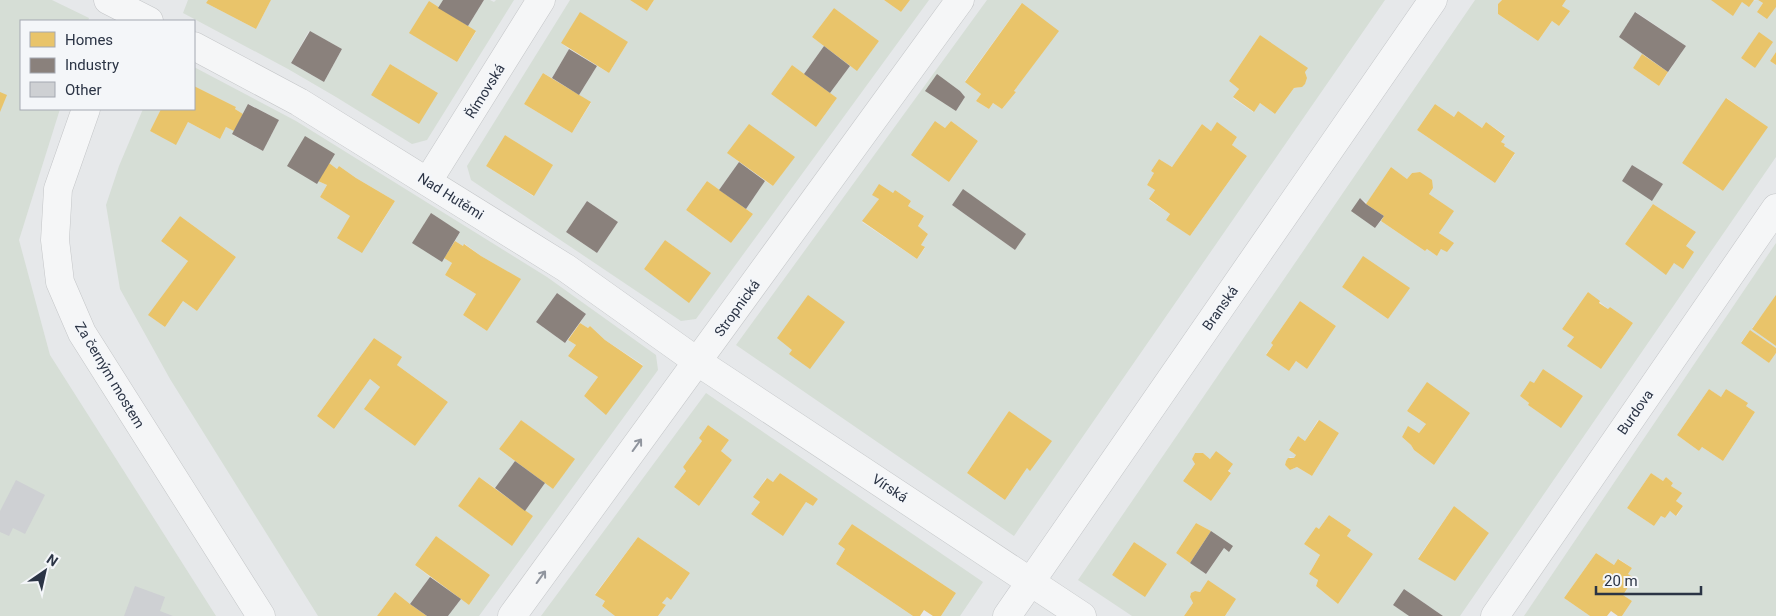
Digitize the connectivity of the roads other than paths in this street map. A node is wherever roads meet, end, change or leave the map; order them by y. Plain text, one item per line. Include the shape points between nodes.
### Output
1 (541, 0) edge
2 (960, 0) edge
3 (1434, 0) edge
4 (195, 47) edge
5 (86, 110) edge
6 (428, 181) junction
7 (1776, 208) edge
8 (698, 362) junction
9 (1031, 581) junction
10 (261, 616) edge
11 (512, 616) edge
12 (1007, 616) edge
13 (1082, 616) edge
14 (1494, 616) edge

1 - 6 street, Římovská
2 - 8 street, Stropnická
3 - 9 street, Branská
4 - 6 street, Nad Hutěmi via 299,102
5 - 10 street, Za černým mostem via 58,189 55,240 60,282 82,333
6 - 8 street, Nad Hutěmi via 566,268
7 - 14 street, Burdova
8 - 9 street, Vírská
11 -> 8 street, Stropnická
9 - 12 street, Branská
9 - 13 street, Vírská

